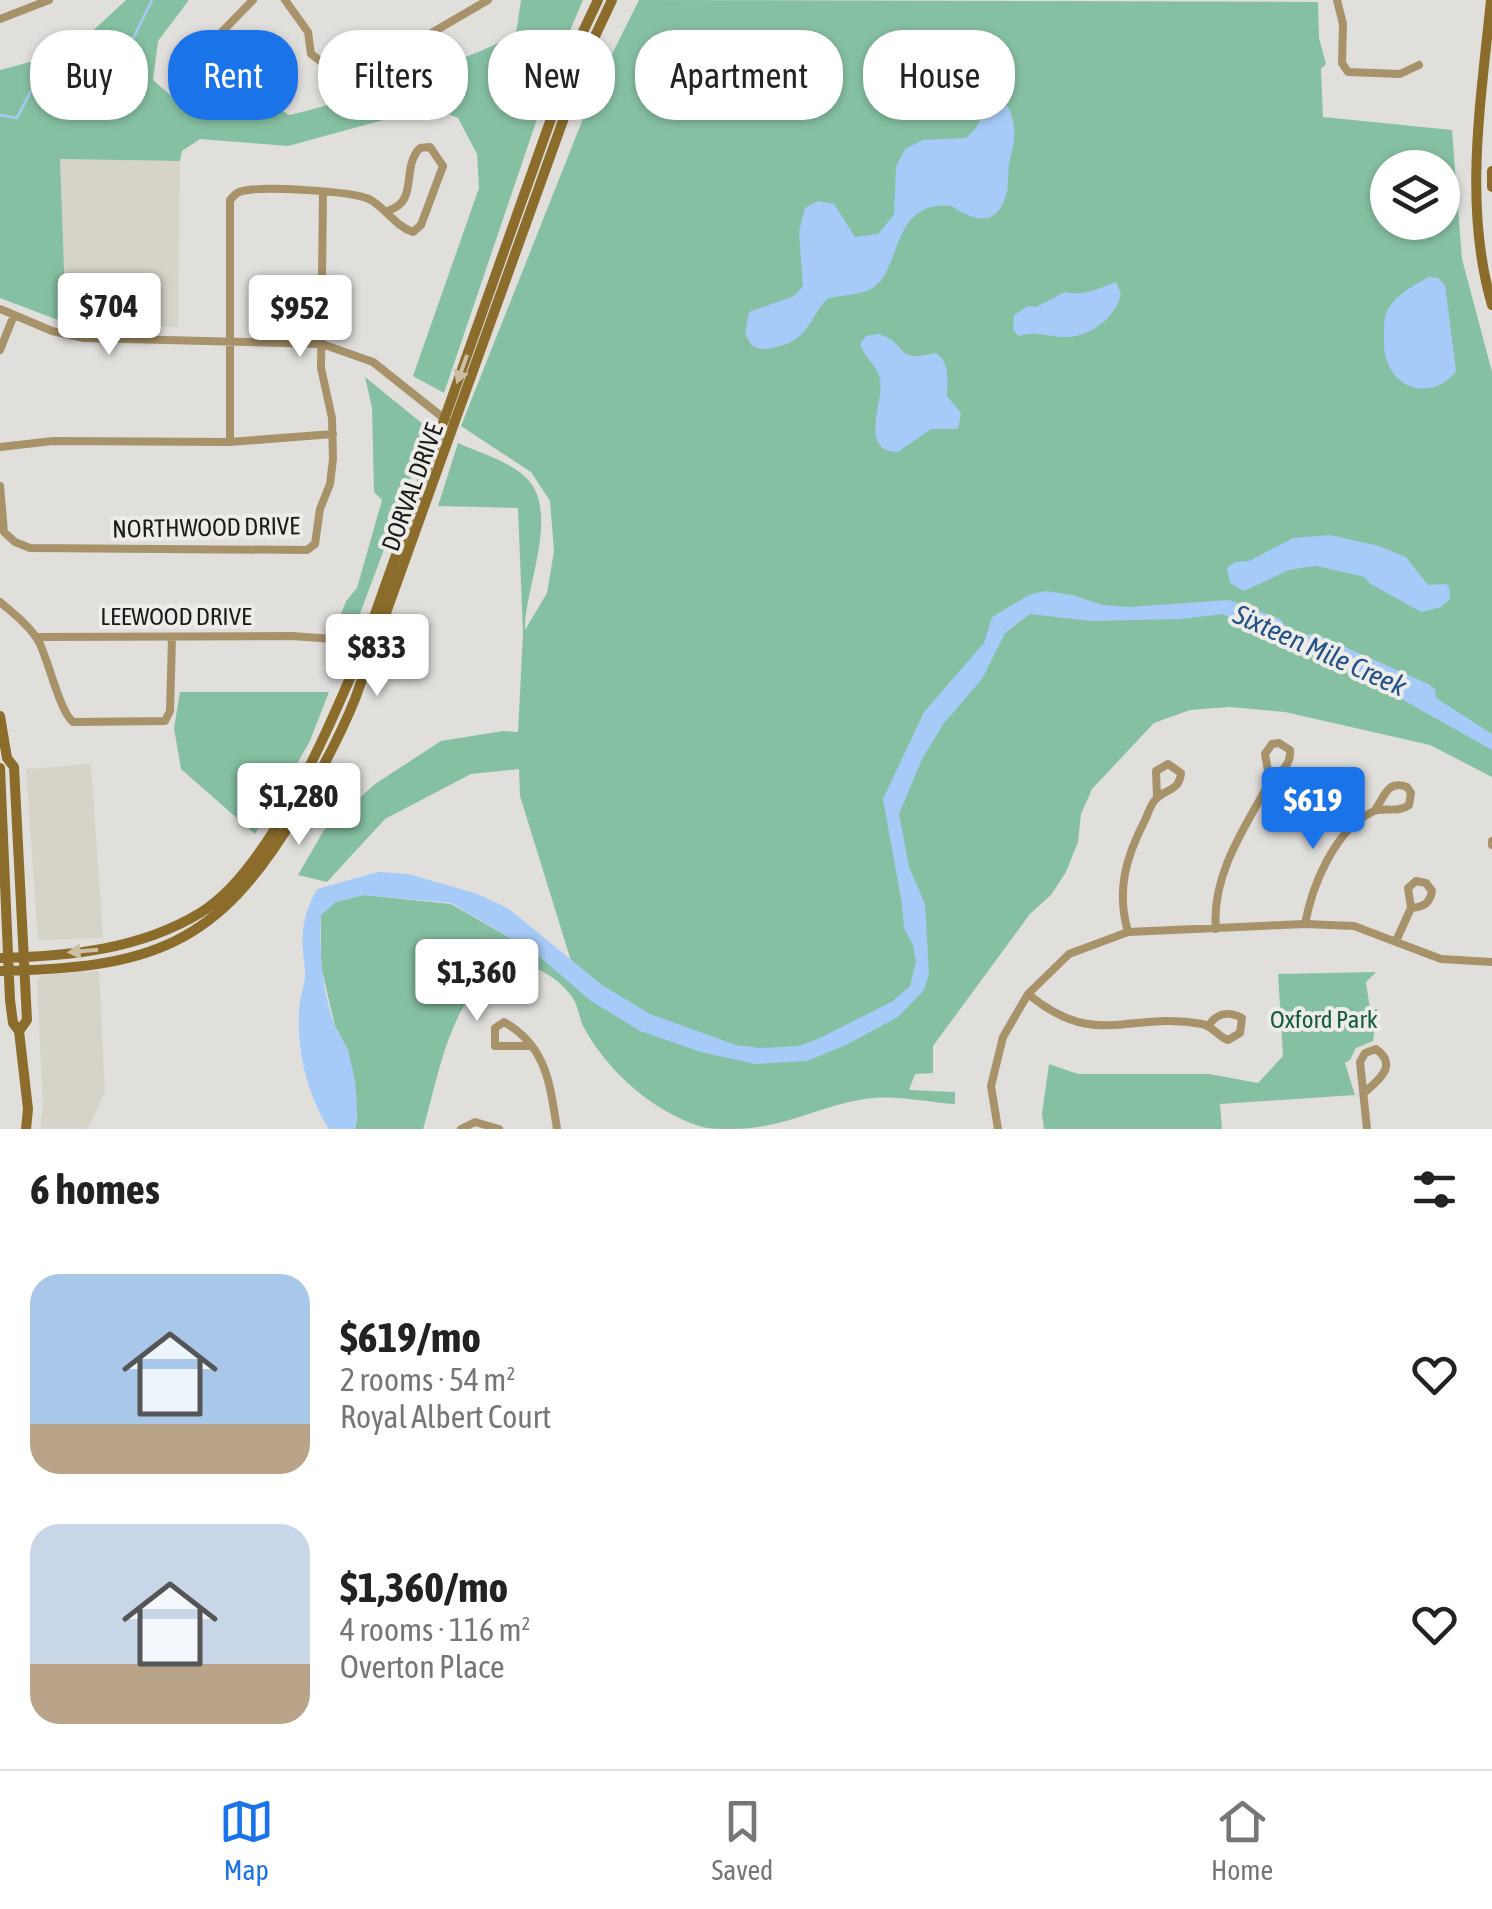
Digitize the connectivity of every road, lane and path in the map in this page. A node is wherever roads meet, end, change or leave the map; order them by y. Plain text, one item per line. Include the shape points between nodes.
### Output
1 (253, 0) edge
2 (285, 0) edge
3 (488, 0) edge
4 (598, 0) edge
5 (612, 0) edge
6 (1337, 0) edge
7 (1491, 0) edge
8 (46, 1) edge
9 (0, 19) edge
10 (225, 30) edge
11 (212, 44) joint
12 (1419, 65) dead end
13 (1492, 171) edge
14 (1492, 187) edge
15 (324, 192) junction
16 (387, 211) junction
17 (1492, 305) edge
18 (0, 309) edge
19 (14, 315) junction
20 (232, 339) junction
21 (322, 344) junction
22 (0, 350) edge
23 (445, 418) junction
24 (455, 428) junction
25 (332, 434) junction
26 (230, 442) junction
27 (0, 447) edge
28 (0, 486) edge
29 (0, 602) edge
30 (36, 637) junction
31 (172, 637) junction
32 (368, 650) junction
33 (0, 716) edge
34 (2, 764) edge
35 (1270, 782) junction
36 (1157, 797) dead end
37 (1375, 810) junction
38 (6, 906) junction
39 (1412, 908) dead end
40 (1305, 924) junction
41 (1216, 929) junction
42 (1128, 932) junction
43 (0, 936) edge
44 (1396, 941) junction
45 (25, 956) junction
46 (4, 958) edge
47 (1492, 962) edge
48 (26, 970) junction
49 (5, 971) edge
50 (0, 988) edge
51 (1028, 994) junction
52 (10, 1000) junction
53 (1209, 1025) dead end
54 (19, 1031) junction
55 (530, 1046) junction
56 (1366, 1092) junction
57 (26, 1129) edge
58 (461, 1129) edge
59 (499, 1129) edge
60 (557, 1129) edge
61 (998, 1129) edge
62 (1367, 1129) edge

1 - 10 street
2 - 3 street via 308,32 311,54 323,62 428,35
4 -> 23 main road, DORVAL DRIVE
5 - 24 main road, DORVAL DRIVE
6 - 12 street via 1348,72 1400,74
7 - 17 main road via 1476,182 1480,256
8 - 9 street
11 - 11 street via 198,56 200,72 210,77 226,66
13 - 14 main road
15 - 16 street via 346,192
15 - 20 street via 244,190 230,200
15 - 21 street, NORTHWOOD DRIVE
16 - 16 street via 406,200 413,156 430,147 443,166 421,226 404,229
18 - 19 street
19 - 20 street via 84,338
19 - 22 street
20 - 21 street
20 - 26 street
21 - 23 street via 373,362
21 - 25 street, NORTHWOOD DRIVE
23 - 24 street
23 - 32 main road, DORVAL DRIVE
24 - 32 main road, DORVAL DRIVE
25 - 26 street
25 - 28 street, NORTHWOOD DRIVE via 331,478 315,544 307,550 30,548 4,532
26 - 27 street
29 - 30 street
30 - 31 street, LEEWOOD DRIVE
30 - 31 street via 69,720 161,722 170,712
31 - 32 street, LEEWOOD DRIVE via 292,636
32 -> 45 main road, DORVAL DRIVE via 259,852 219,898 140,941
32 - 48 main road, DORVAL DRIVE via 342,731 311,788 265,865 228,906 154,951 116,962
33 - 34 main road
34 - 38 main road
34 - 45 main road via 14,767
35 - 35 street via 1264,754 1279,743 1291,758
35 - 41 street via 1224,872
36 - 42 street via 1128,853
37 - 37 street via 1389,786 1407,786 1412,800 1403,810
37 - 40 street via 1346,833 1310,896
38 - 43 main road
38 - 46 main road
39 - 44 street
40 - 41 street
40 - 44 street via 1354,926
41 - 42 street
42 - 51 street via 1069,954
44 - 47 street via 1441,959
45 - 46 main road, DORVAL DRIVE
45 - 48 main road
46 - 49 main road
48 - 49 main road, DORVAL DRIVE
48 - 54 main road via 27,1020
49 - 52 main road
50 - 52 main road
51 - 53 street via 1081,1025
51 - 61 street via 1003,1037 991,1086
52 - 54 main road
54 - 57 main road
55 - 55 street via 504,1022 495,1028 495,1046
55 - 60 street via 547,1071
56 - 56 street via 1387,1066 1376,1049 1360,1062
56 - 62 street
58 - 59 street via 474,1122

